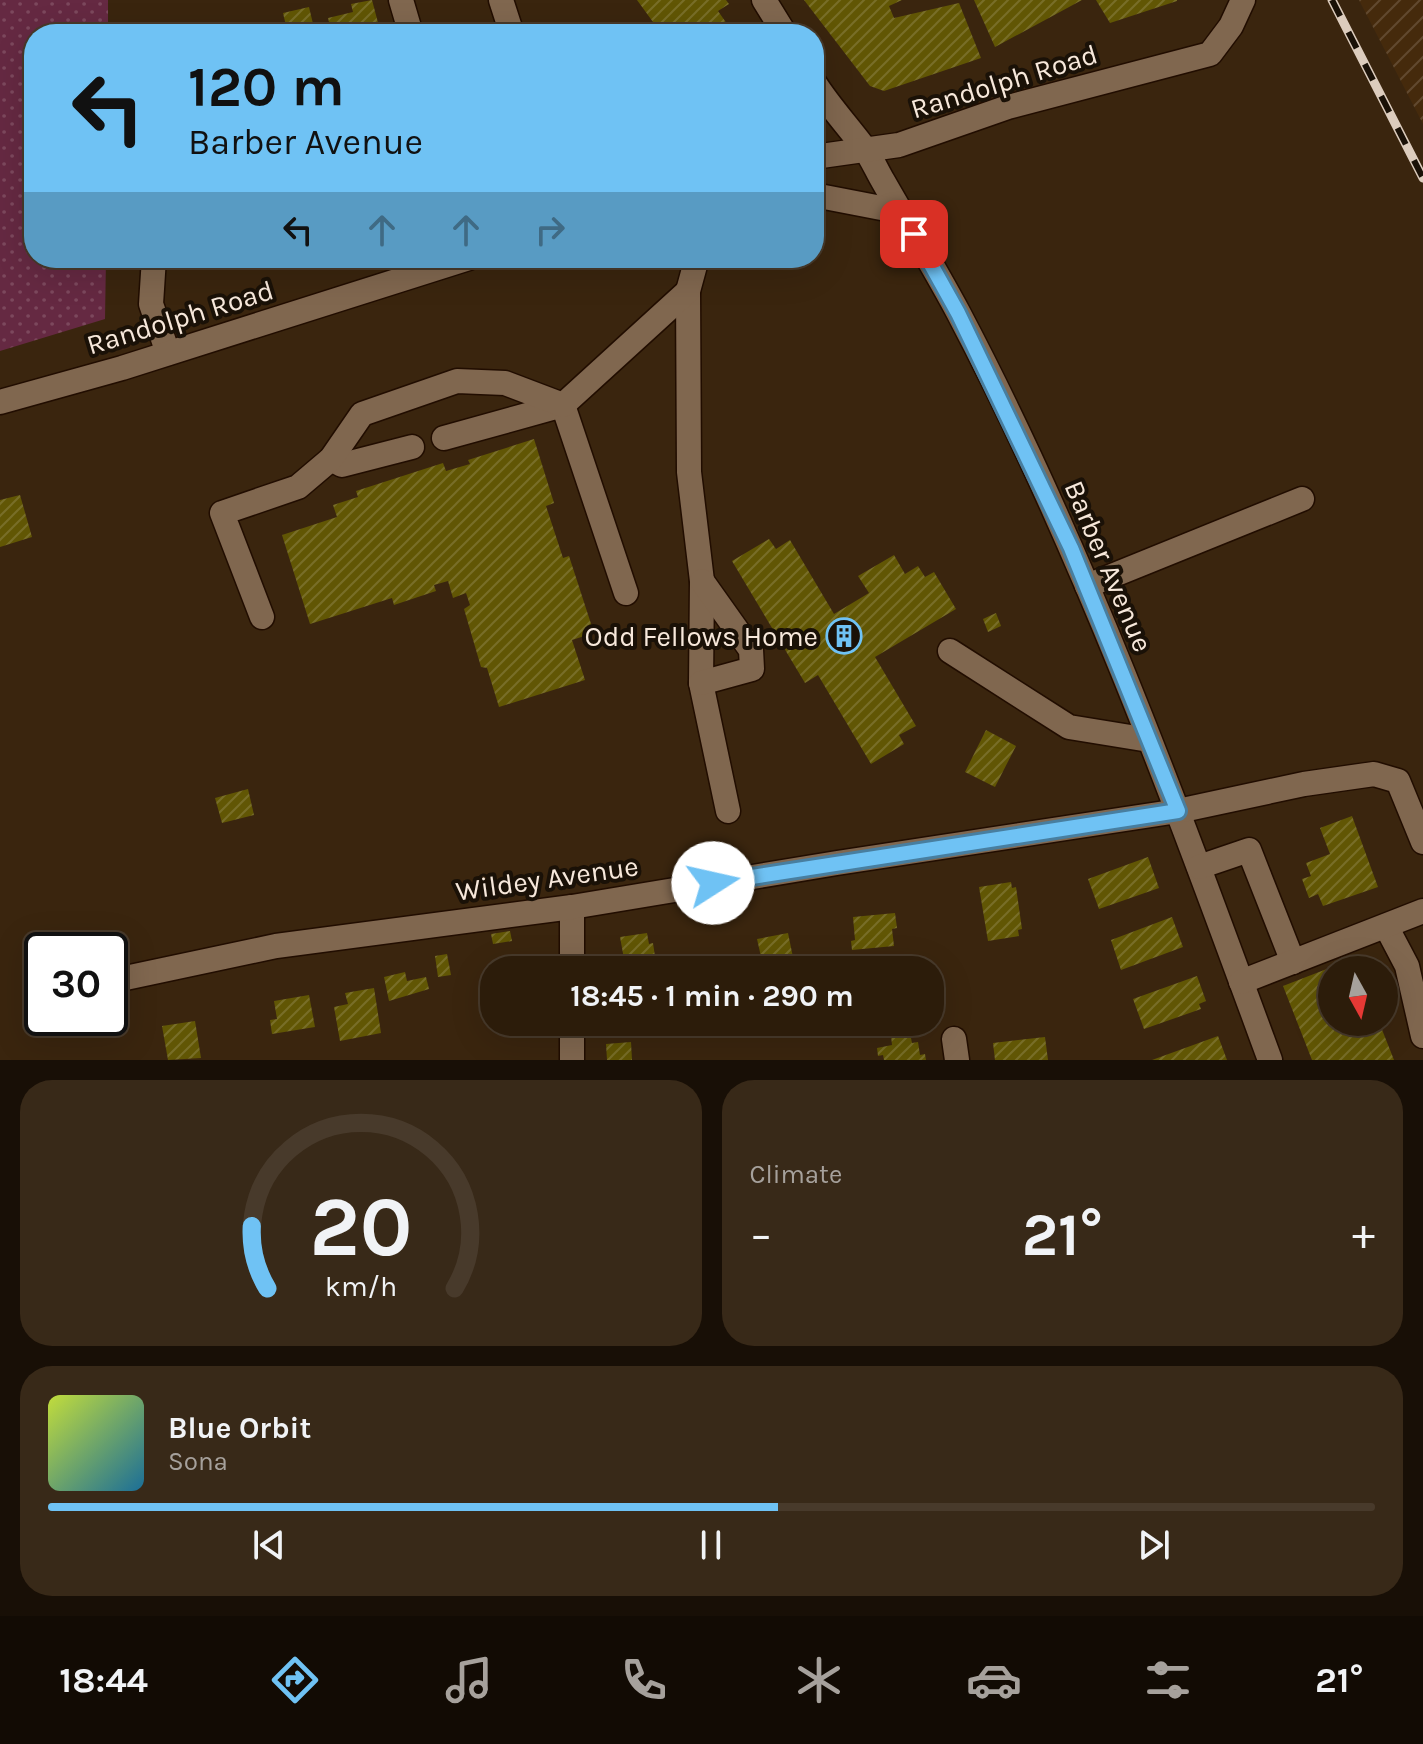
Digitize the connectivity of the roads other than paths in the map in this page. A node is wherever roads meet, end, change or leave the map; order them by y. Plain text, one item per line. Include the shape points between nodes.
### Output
1 (401, 0) edge
2 (501, 0) edge
3 (764, 0) edge
4 (1243, 0) edge
5 (408, 24) edge
6 (509, 24) edge
7 (779, 24) edge
8 (824, 98) edge
9 (867, 151) junction
10 (824, 156) edge
11 (824, 197) edge
12 (902, 212) junction
13 (153, 268) edge
14 (437, 268) edge
15 (694, 268) edge
16 (688, 291) junction
17 (168, 353) junction
18 (0, 402) edge
19 (563, 405) junction
20 (444, 438) dead end
21 (412, 447) dead end
22 (331, 459) junction
23 (1302, 499) dead end
24 (702, 581) junction
25 (1087, 586) junction
26 (626, 593) dead end
27 (262, 617) dead end
28 (950, 651) dead end
29 (701, 683) junction
30 (1149, 740) junction
31 (728, 811) dead end
32 (1178, 811) junction
33 (1423, 842) edge
34 (1199, 867) junction
35 (572, 907) junction
36 (1423, 911) edge
37 (1386, 926) junction
38 (572, 956) edge
39 (1293, 962) junction
40 (128, 977) edge
41 (1241, 982) junction
42 (572, 1036) edge
43 (1423, 1036) edge
44 (1423, 1050) edge
45 (572, 1060) edge
46 (1270, 1060) edge
47 (1421, 1060) edge

1 - 5 street
2 - 6 street
3 - 7 street
4 - 9 street, Randolph Road via 1210,54
8 - 9 street, Barber Avenue
9 - 10 street, Randolph Road
9 - 12 street, Barber Avenue
11 - 12 street
12 - 25 street, Barber Avenue via 958,313
13 - 17 street via 151,304
14 - 17 street, Randolph Road
15 - 16 street
16 - 19 street
16 - 24 street via 689,472
17 - 18 street, Randolph Road
19 - 20 street
19 - 22 street via 505,383 457,381 362,414
19 - 26 street
21 - 22 street via 342,465
22 - 27 street via 298,487 222,513
23 - 25 street
24 - 29 street
24 - 29 street via 751,650 752,669
25 - 30 street, Barber Avenue
28 - 30 street via 1069,727
29 - 31 street
30 - 32 street, Barber Avenue
32 - 33 street, Wildey Avenue via 1374,774 1398,781
32 - 34 street, Barber Avenue
32 - 35 street, Wildey Avenue
34 - 39 street via 1249,850
34 - 41 street, Barber Avenue
35 - 38 street
35 - 40 street, Wildey Avenue via 276,946
36 - 37 street
37 - 39 street
37 - 43 street via 1407,966
39 - 41 street
41 - 46 street, Barber Avenue
42 - 45 street
44 - 47 street

